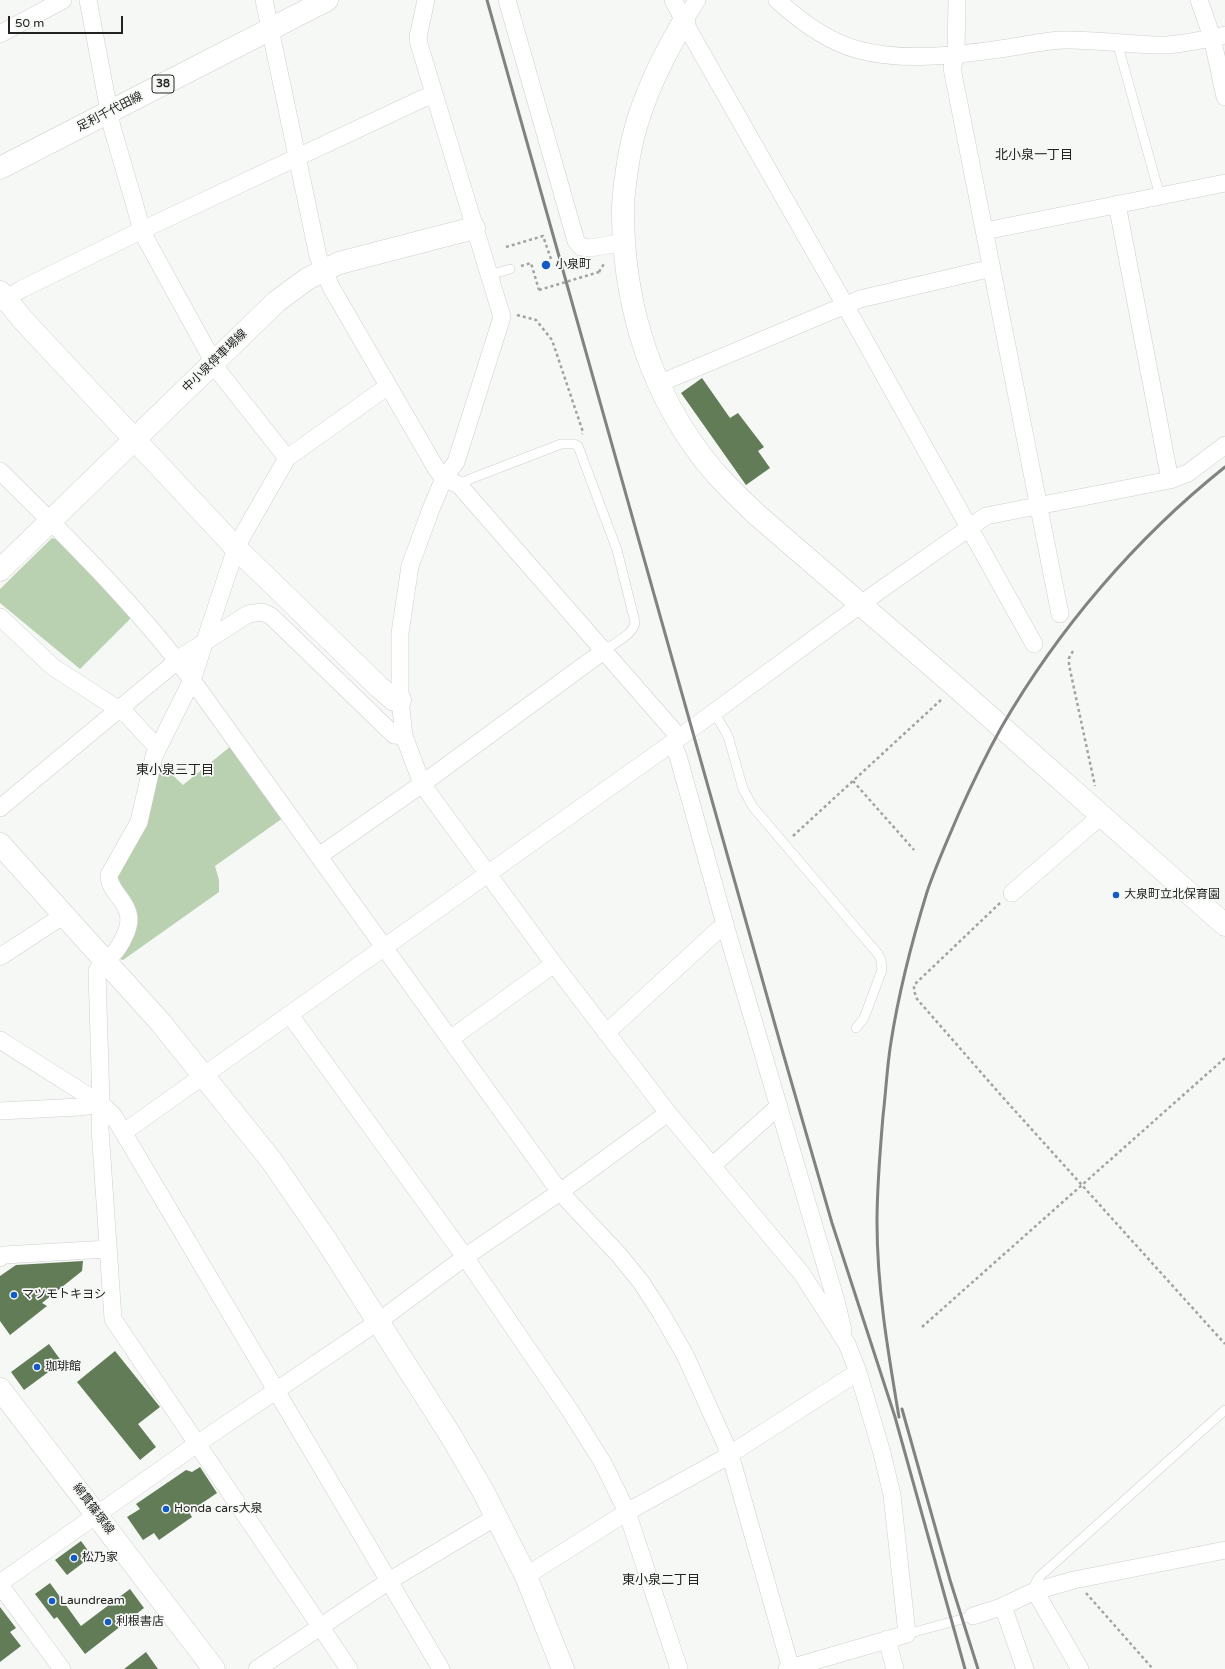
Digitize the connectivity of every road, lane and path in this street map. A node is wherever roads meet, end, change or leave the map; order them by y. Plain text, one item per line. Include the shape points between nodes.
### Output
1 (63, 0) edge
2 (88, 0) edge
3 (264, 0) edge
4 (327, 0) edge
5 (426, 0) edge
6 (507, 0) edge
7 (673, 0) edge
8 (697, 0) edge
9 (777, 0) edge
10 (957, 0) edge
11 (1199, 0) edge
12 (684, 21) junction
13 (270, 29) junction
14 (0, 34) edge
15 (1219, 36) edge
16 (1117, 42) junction
17 (956, 55) junction
18 (434, 95) junction
19 (1225, 97) edge
20 (110, 112) junction
21 (297, 158) junction
22 (0, 168) edge
23 (1225, 183) edge
24 (1160, 196) junction
25 (1117, 204) junction
26 (474, 228) junction
27 (142, 230) junction
28 (985, 231) junction
29 (625, 242) junction
30 (506, 246) dead end
31 (608, 256) dead end
32 (551, 259) dead end
33 (992, 268) junction
34 (510, 269) dead end
35 (533, 269) dead end
36 (323, 270) junction
37 (489, 275) junction
38 (2, 297) edge
39 (846, 305) junction
40 (536, 320) dead end
41 (214, 362) junction
42 (658, 384) junction
43 (388, 386) junction
44 (134, 439) junction
45 (574, 444) junction
46 (1225, 445) edge
47 (287, 458) junction
48 (0, 471) edge
49 (1170, 480) junction
50 (451, 482) junction
51 (1039, 506) junction
52 (51, 520) junction
53 (970, 527) junction
54 (236, 548) junction
55 (0, 570) edge
56 (861, 605) junction
57 (1060, 614) dead end
58 (0, 617) edge
59 (205, 642) junction
60 (1034, 644) dead end
61 (605, 650) junction
62 (1073, 651) dead end
63 (347, 656) junction
64 (178, 661) junction
65 (332, 675) junction
66 (192, 680) junction
67 (955, 686) junction
68 (400, 700) junction
69 (119, 709) junction
70 (714, 712) junction
71 (404, 736) junction
72 (675, 740) junction
73 (158, 746) junction
74 (853, 781) junction
75 (422, 784) junction
76 (0, 808) edge
77 (1094, 808) junction
78 (0, 844) edge
79 (784, 844) junction
80 (914, 850) dead end
81 (319, 856) junction
82 (488, 873) junction
83 (1012, 893) joint
84 (64, 915) junction
85 (1225, 925) edge
86 (726, 928) junction
87 (384, 947) junction
88 (0, 957) edge
89 (106, 962) junction
90 (554, 964) junction
91 (290, 1015) junction
92 (856, 1028) dead end
93 (606, 1033) junction
94 (450, 1039) junction
95 (0, 1040) edge
96 (1225, 1058) edge
97 (204, 1076) junction
98 (102, 1104) junction
99 (779, 1106) junction
100 (0, 1111) edge
101 (668, 1114) junction
102 (124, 1132) junction
103 (712, 1166) junction
104 (1082, 1185) junction
105 (560, 1192) junction
106 (108, 1249) junction
107 (465, 1257) junction
108 (0, 1258) edge
109 (379, 1321) junction
110 (922, 1328) dead end
111 (847, 1344) junction
112 (1225, 1344) edge
113 (858, 1372) junction
114 (0, 1388) edge
115 (277, 1390) junction
116 (1225, 1410) edge
117 (197, 1444) junction
118 (730, 1454) junction
119 (627, 1512) junction
120 (96, 1514) junction
121 (496, 1517) junction
122 (1225, 1550) edge
123 (526, 1576) junction
124 (1074, 1580) junction
125 (389, 1581) junction
126 (0, 1584) edge
127 (1035, 1591) junction
128 (1001, 1607) junction
129 (973, 1616) joint
130 (320, 1627) junction
131 (907, 1634) junction
132 (887, 1639) junction
133 (62, 1669) edge
134 (214, 1669) edge
135 (257, 1669) edge
136 (349, 1669) edge
137 (441, 1669) edge
138 (563, 1669) edge
139 (679, 1669) edge
140 (790, 1669) edge
141 (895, 1669) edge
142 (1025, 1669) edge
143 (1080, 1669) edge
144 (1153, 1669) edge

1 - 14 street
2 - 20 street
3 - 13 street
4 - 13 street, 足利千代田線 / 38
5 - 18 street via 418,38
6 - 29 street via 576,241 582,247 590,248
7 - 12 street
8 - 12 street
9 - 17 street via 818,32 859,50 907,56
10 - 17 street
11 - 15 street
12 - 29 street via 657,70 640,113 629,156 623,211
12 - 39 street
13 - 20 street, 足利千代田線 / 38
13 - 21 street
15 - 16 street via 1163,45
15 - 19 street
16 - 17 street via 1061,40
16 - 24 lane
17 - 28 street via 952,68
18 - 21 street
18 - 26 street
20 - 22 street, 足利千代田線 / 38
20 - 27 street
21 - 27 street
21 - 36 street
23 - 24 street
24 - 25 street
25 - 28 street
25 - 49 street
26 - 36 street, 中小泉停車場線 via 363,256
26 - 37 street
27 - 38 street
27 - 41 street
28 - 33 street
29 - 42 street via 633,306 644,348
30 - 32 path via 544,236
31 - 35 path, bridge via 599,272 539,290
33 - 39 street via 860,299
33 - 51 street
34 - 37 lane
36 - 41 street, 中小泉停車場線 via 276,302
36 - 43 street
37 - 50 street via 502,321
38 - 44 street
39 - 42 street
39 - 53 street
40 - 45 path via 554,346 583,432
41 - 44 street, 中小泉停車場線
41 - 47 street via 219,372
42 - 56 street via 684,432 718,476 756,514
43 - 47 street
43 - 50 street via 437,470
44 - 52 street, 中小泉停車場線
44 - 54 street
45 - 50 lane via 561,444 470,479
45 - 61 lane via 578,446 617,550 635,622 631,631
46 - 49 street via 1188,472
47 - 54 street
48 - 52 street
49 - 51 street
50 - 61 street
50 - 68 street via 431,509 410,566 400,633
51 - 53 street via 986,516
51 - 57 street
52 - 55 street, 中小泉停車場線
52 - 64 street via 110,582
53 - 56 street
53 - 60 street
54 - 59 street
54 - 63 street
56 - 67 street
56 - 70 street
58 - 69 street via 53,667
59 - 64 street
59 - 65 street via 238,619 262,612 271,616
59 - 66 street
61 - 72 street
61 - 75 street
62 - 77 path via 1069,665 1095,786 1092,793
63 - 65 street
63 - 68 street via 394,700
64 - 66 street
64 - 69 street
65 - 71 street via 394,735
66 - 73 street
66 - 81 street
67 - 74 path
67 - 77 street
68 - 71 street
69 - 73 street
69 - 76 street
70 - 72 street
70 - 79 lane via 728,736 743,789 753,807
71 - 75 street
72 - 82 street
72 - 86 street
73 - 89 street via 139,822 109,875 110,884 129,915 125,936
74 - 79 path
74 - 80 path
75 - 81 street
75 - 82 street
77 - 83 street via 1088,827
77 - 85 street
78 - 84 street
79 - 92 lane via 881,960 882,970 872,998 864,1018
81 - 87 street
82 - 87 street
82 - 90 street
83 - 104 path via 914,985 914,991 917,999
84 - 88 street
84 - 89 street
86 - 93 street via 718,930
86 - 99 street
87 - 91 street
87 - 94 street
89 - 97 street
89 - 98 street via 97,971
90 - 93 street
90 - 94 street
91 - 97 street
91 - 107 street
93 - 101 street
94 - 105 street
95 - 98 street
96 - 104 path
97 - 102 street
97 - 109 street via 271,1160
98 - 100 street
98 - 102 street
98 - 106 street via 100,1129
99 - 103 street
99 - 111 street
101 - 103 street
101 - 105 street
102 - 115 street
103 - 111 street via 802,1274
104 - 110 path
104 - 112 path
105 - 107 street
105 - 118 street via 619,1254 641,1282 685,1355
106 - 108 street via 4,1255
106 - 117 street via 113,1319
107 - 109 street
107 - 119 street via 575,1418 603,1463
109 - 115 street
109 - 121 street via 451,1436
111 - 113 street
113 - 118 street
113 - 131 street via 892,1495
114 - 120 street, 綿貫篠塚線
115 - 117 street
115 - 125 street
116 - 127 lane via 1039,1577
117 - 120 street
117 - 130 street
118 - 119 street
118 - 140 street
119 - 123 street
119 - 139 street
120 - 126 street
120 - 134 street, 綿貫篠塚線
121 - 123 street
121 - 125 street
122 - 124 street
123 - 138 street
124 - 127 street
124 - 144 path
125 - 130 street
125 - 137 street
126 - 133 street
127 - 128 street
127 - 143 street
128 - 129 street
128 - 142 street
129 - 131 lane
130 - 135 street
130 - 136 street
131 - 132 street
132 - 140 street
132 - 141 street

